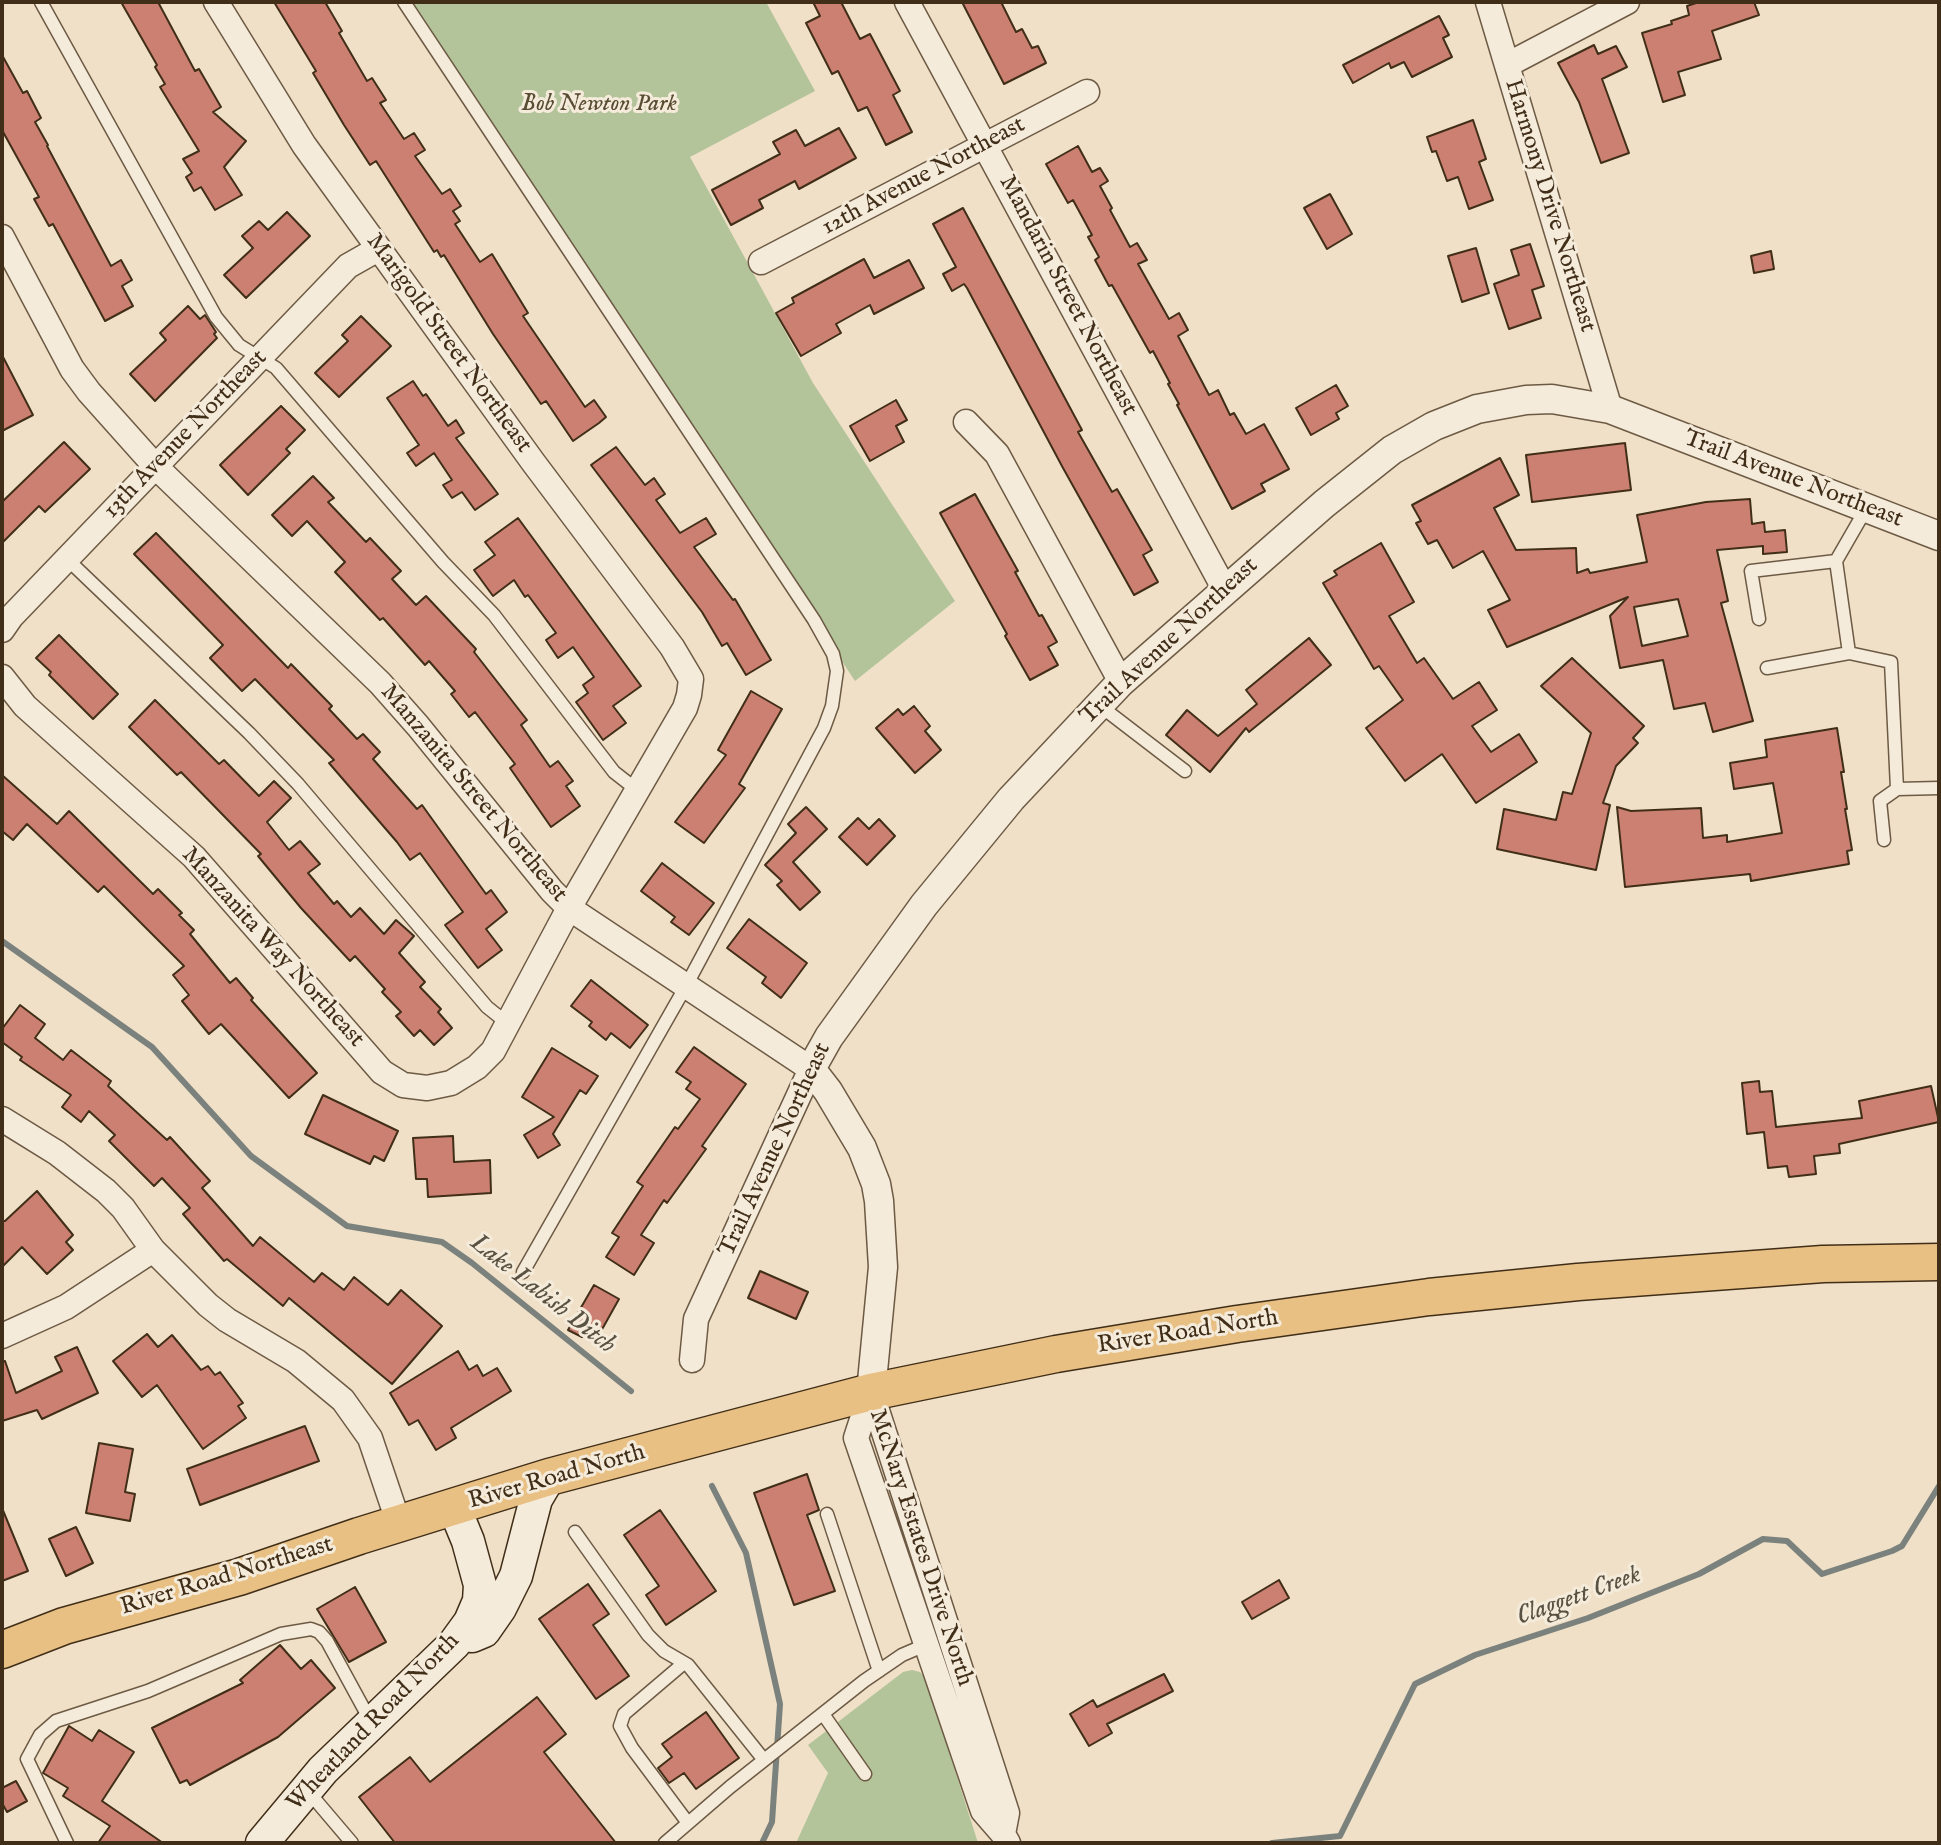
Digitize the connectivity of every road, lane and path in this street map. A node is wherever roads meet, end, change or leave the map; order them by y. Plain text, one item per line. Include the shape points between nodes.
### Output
1 (41, 2) edge
2 (216, 2) edge
3 (404, 2) edge
4 (907, 2) edge
5 (1488, 2) edge
6 (1627, 2) edge
7 (1507, 65) junction
8 (1087, 92) dead end
9 (985, 145) junction
10 (2, 237) edge
11 (378, 249) junction
12 (761, 262) dead end
13 (259, 358) junction
14 (1610, 409) junction
15 (966, 422) dead end
16 (156, 467) junction
17 (1866, 509) junction
18 (1939, 536) edge
19 (67, 559) junction
20 (1836, 561) junction
21 (1225, 590) junction
22 (1759, 619) dead end
23 (2, 630) edge
24 (1849, 653) junction
25 (1767, 668) dead end
26 (2, 677) edge
27 (1121, 682) junction
28 (1099, 705) junction
29 (1185, 771) dead end
30 (1939, 788) edge
31 (1897, 789) junction
32 (637, 790) junction
33 (1884, 840) dead end
34 (569, 908) junction
35 (686, 986) junction
36 (507, 1023) junction
37 (811, 1069) junction
38 (2, 1119) edge
39 (153, 1250) junction
40 (1939, 1262) edge
41 (523, 1272) dead end
42 (2, 1336) edge
43 (692, 1360) dead end
44 (871, 1392) junction
45 (549, 1477) junction
46 (454, 1507) junction
47 (827, 1514) dead end
48 (399, 1524) junction
49 (575, 1532) dead end
50 (937, 1640) junction
51 (454, 1644) junction
52 (2, 1650) edge
53 (684, 1663) junction
54 (879, 1671) junction
55 (823, 1714) junction
56 (372, 1724) junction
57 (764, 1760) junction
58 (865, 1774) dead end
59 (307, 1790) junction
60 (688, 1823) junction
61 (1006, 1838) edge
62 (67, 1843) edge
63 (262, 1843) edge
64 (352, 1843) edge
65 (665, 1843) edge

1 - 13 lane via 216,317 239,345
2 - 11 street, Marigold Street Northeast via 304,145
3 - 35 lane via 833,654 836,686 824,728
4 - 9 street, Mandarin Street Northeast
5 - 7 street, Harmony Drive Northeast
6 - 7 street
7 - 14 street, Harmony Drive Northeast
8 - 9 street, 12th Avenue Northeast
9 - 12 street, 12th Avenue Northeast
9 - 21 street, Mandarin Street Northeast
10 - 16 street, Manzanita Street Northeast via 72,369
11 - 13 street, 13th Avenue Northeast via 348,266
11 - 32 street, Marigold Street Northeast via 691,679 685,708
13 - 16 street, 13th Avenue Northeast
13 - 32 lane via 276,368 494,615 614,772
14 - 17 street, Trail Avenue Northeast
14 - 21 street, Trail Avenue Northeast via 1526,400 1477,409 1434,426 1368,468
15 - 27 street via 997,454
16 - 19 street, 13th Avenue Northeast
16 - 34 street, Manzanita Street Northeast via 380,683
17 - 18 street, Trail Avenue Northeast
17 - 20 lane
19 - 23 street, 13th Avenue Northeast
19 - 36 lane via 298,784 487,1007
20 - 22 lane via 1751,571
20 - 24 lane
21 - 27 street, Trail Avenue Northeast
24 - 25 lane
24 - 31 lane via 1891,662
26 - 36 street, Manzanita Way Northeast via 25,706 194,857 382,1072 403,1085 451,1083 493,1051
27 - 28 street, Trail Avenue Northeast
28 - 29 lane
28 - 37 street, Trail Avenue Northeast via 1011,799 924,905
30 - 31 lane
31 - 33 lane via 1880,801
32 - 34 street
34 - 35 street, Manzanita Street Northeast
34 - 36 street
35 - 37 street, Manzanita Street Northeast
35 - 41 lane
37 - 43 street, Trail Avenue Northeast via 696,1319
37 - 44 street, Manzanita Street Northeast via 862,1148 876,1184 883,1267
38 - 39 street via 106,1191
39 - 42 street via 66,1307
39 - 48 street via 227,1320 296,1361 343,1400 370,1438
40 - 44 main road, River Road North via 1808,1265 1429,1297 1056,1354
44 - 45 main road, River Road North
44 - 50 street, McNary Estates Drive North via 856,1438
45 - 46 main road, River Road North
45 - 51 main road via 536,1499 516,1576 500,1608 484,1631
46 - 48 main road, River Road Northeast
46 - 51 main road, Wheatland Road North via 480,1585 470,1622
47 - 54 lane
48 - 52 main road, River Road Northeast via 239,1577 64,1626
49 - 53 lane via 648,1635
50 - 54 lane
50 - 61 street, McNary Estates Drive North via 983,1811
51 - 56 main road, Wheatland Road North
53 - 57 lane
53 - 60 lane via 624,1714 620,1726
54 - 55 lane
55 - 57 lane
55 - 58 lane
56 - 59 main road, Wheatland Road North
56 - 62 lane via 327,1641 311,1629 281,1634 148,1691 56,1721 40,1735 27,1759
57 - 60 lane
59 - 63 main road, Wheatland Road North
59 - 64 lane
60 - 65 lane

